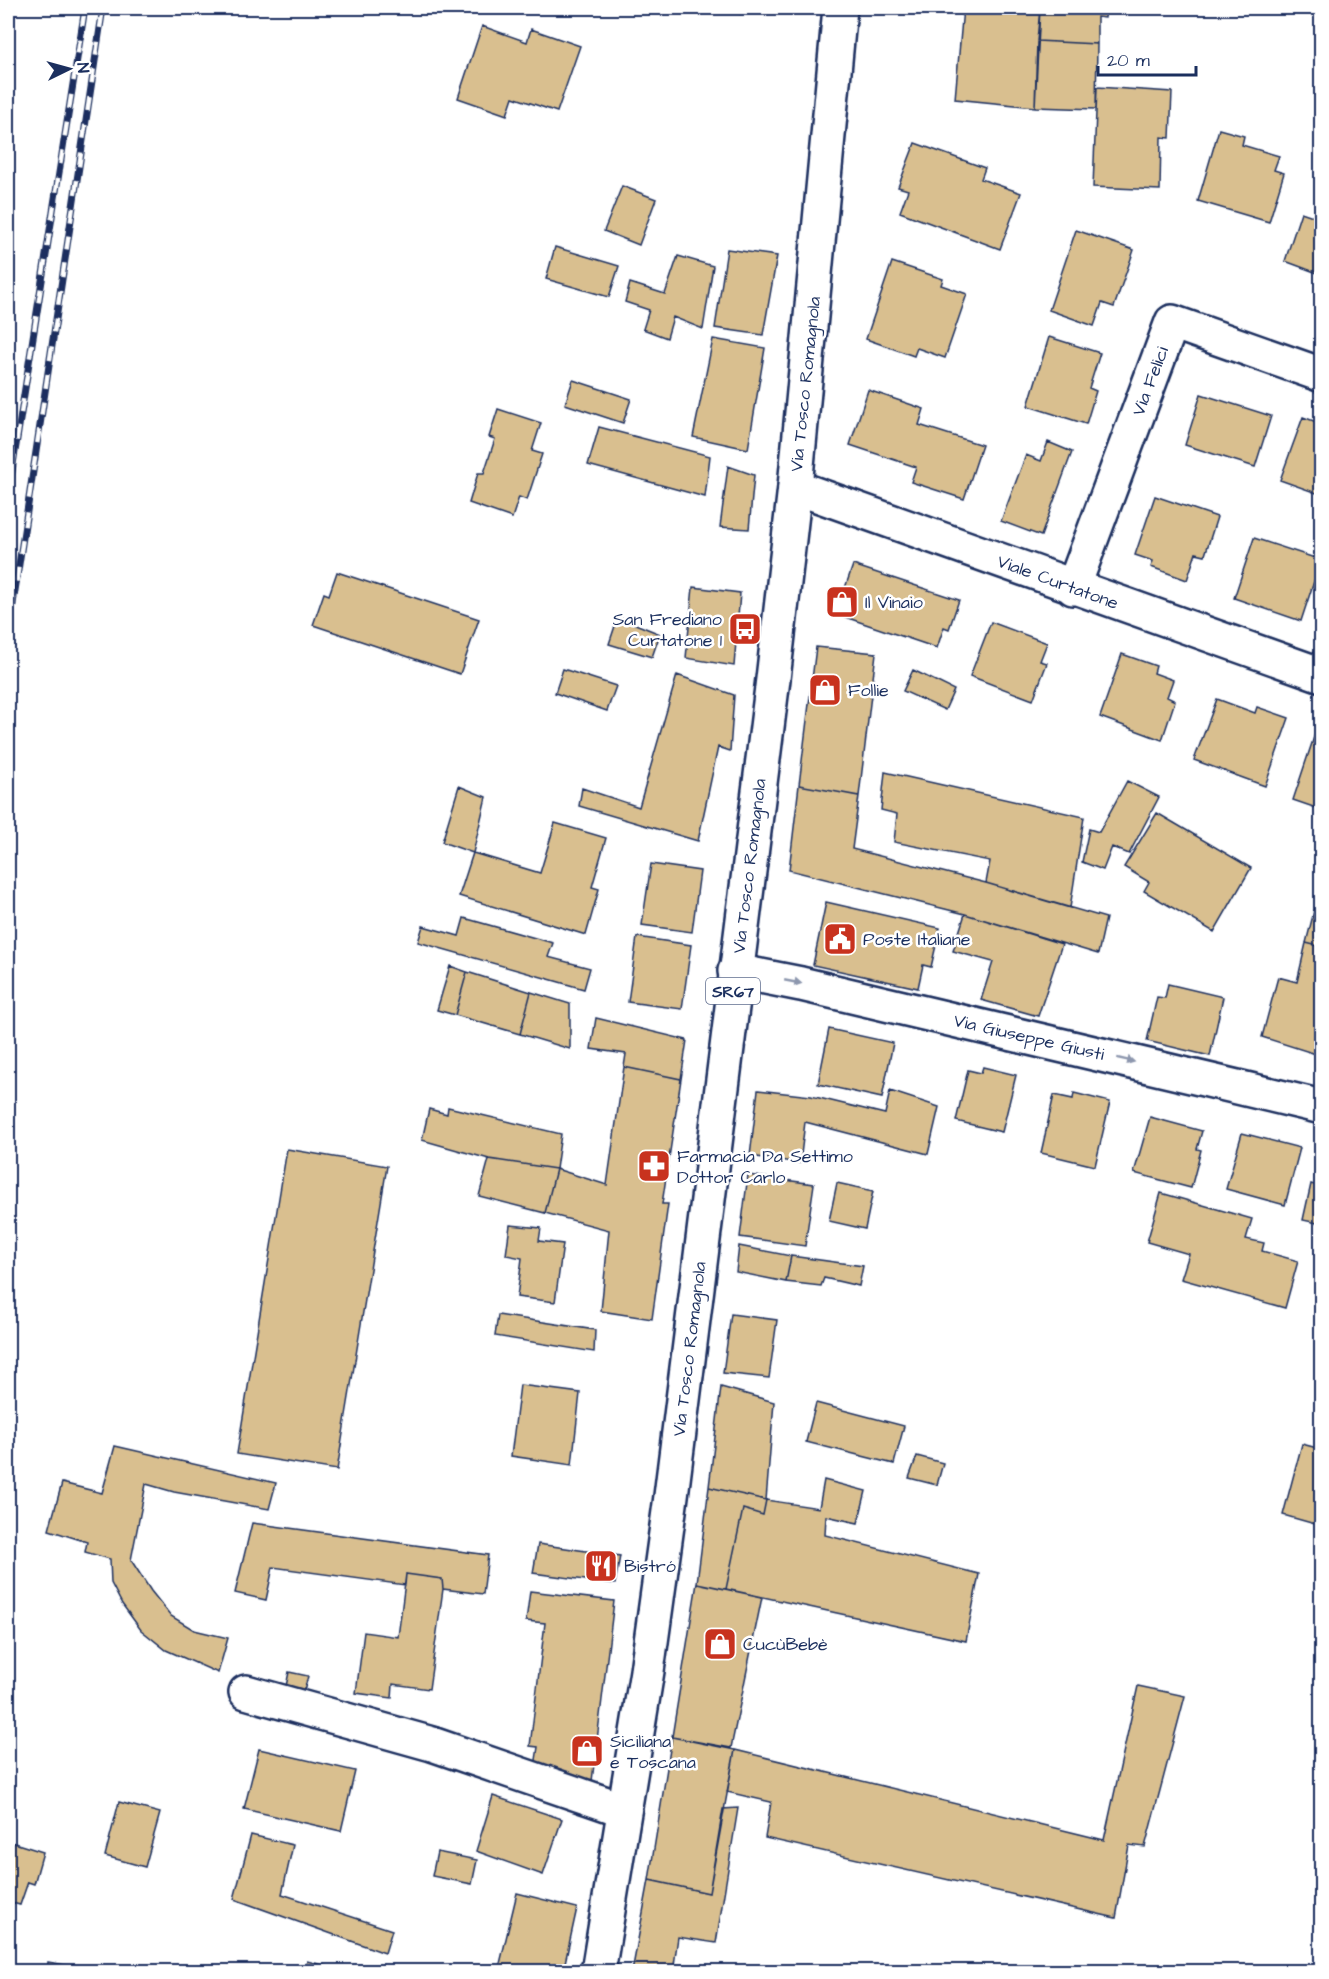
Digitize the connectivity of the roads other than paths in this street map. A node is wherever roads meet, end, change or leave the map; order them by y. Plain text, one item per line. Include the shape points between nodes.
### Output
1 (840, 8) edge
2 (1322, 375) edge
3 (795, 487) junction
4 (1073, 588) junction
5 (1322, 675) edge
6 (735, 971) junction
7 (1322, 1107) edge
8 (246, 1692) dead end
9 (624, 1810) junction
10 (598, 1971) edge

1 - 3 main road, Via Tosco Romagnola / SR67
2 - 4 main road, Via Felici via 1172,322
3 - 4 main road, Viale Curtatone
3 - 6 main road, Via Tosco Romagnola / SR67
4 - 5 main road, Viale Curtatone
6 -> 7 main road, Via Giuseppe Giusti
6 - 9 main road, Via Tosco Romagnola / SR67 via 670,1504
8 - 9 main road via 432,1744
9 - 10 main road, Via Tosco Romagnola / SR67

